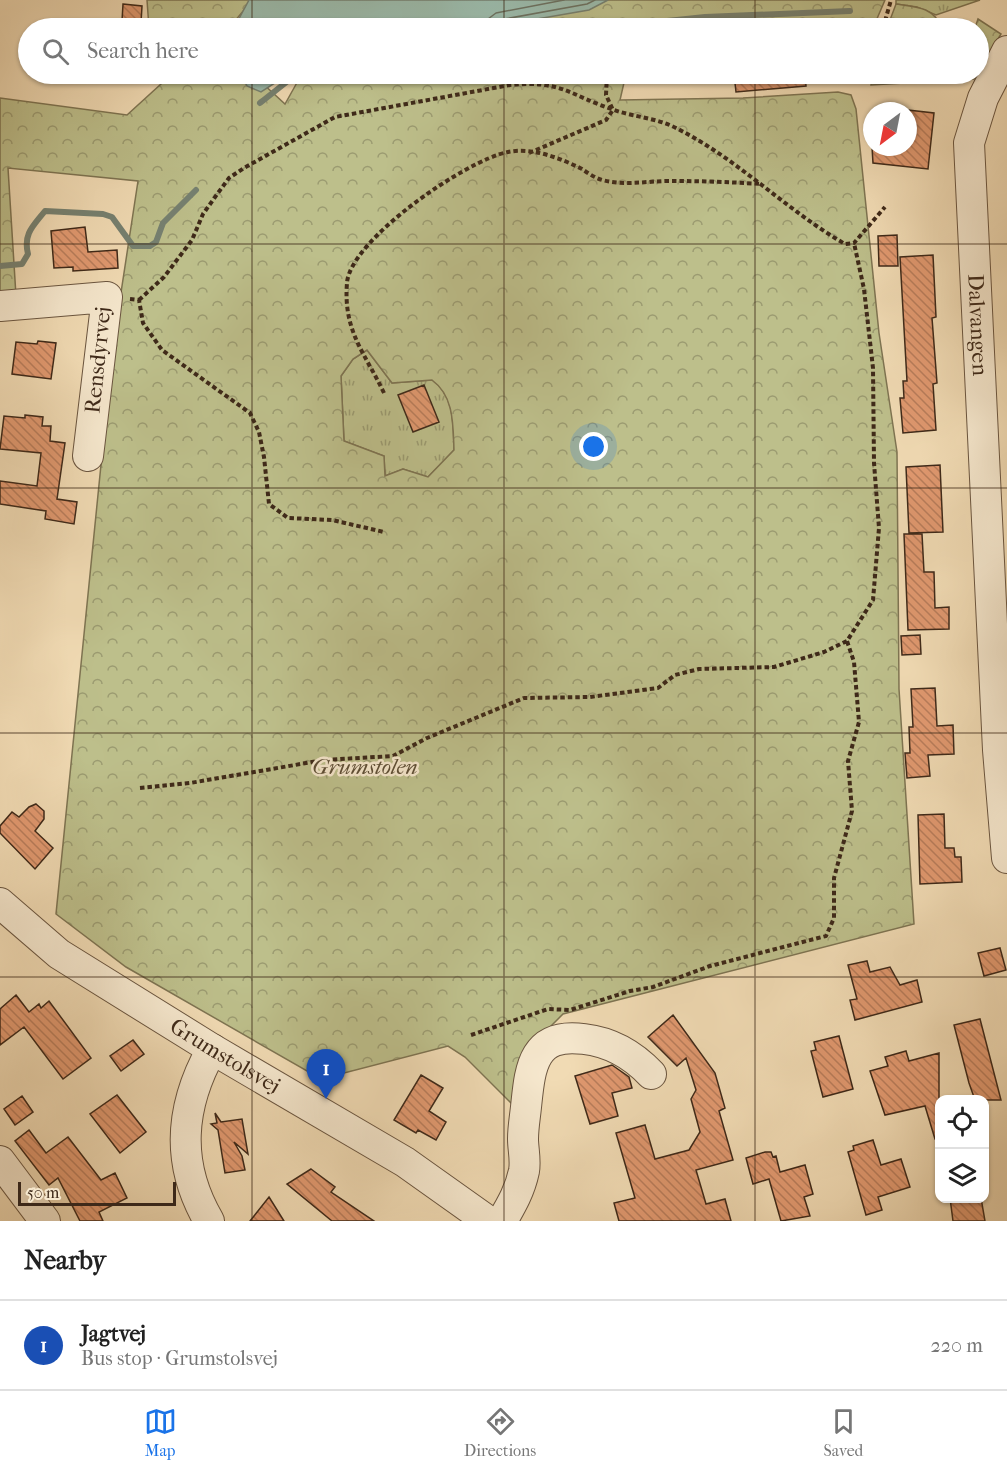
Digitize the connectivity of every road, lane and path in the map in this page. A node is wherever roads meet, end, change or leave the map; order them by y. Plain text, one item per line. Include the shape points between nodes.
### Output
1 (891, 0) edge
2 (886, 18) edge
3 (1007, 51) edge
4 (530, 84) edge
5 (543, 84) edge
6 (607, 84) edge
7 (613, 110) junction
8 (529, 153) junction
9 (761, 184) junction
10 (885, 207) dead end
11 (854, 243) junction
12 (107, 297) junction
13 (139, 300) junction
14 (0, 306) edge
15 (384, 393) dead end
16 (88, 456) dead end
17 (384, 532) dead end
18 (847, 641) junction
19 (1003, 748) edge
20 (140, 788) dead end
21 (1007, 858) edge
22 (0, 903) edge
23 (471, 1035) dead end
24 (212, 1049) junction
25 (651, 1074) dead end
26 (0, 1161) edge
27 (45, 1221) edge
28 (209, 1221) edge
29 (488, 1221) edge
30 (502, 1221) edge

1 - 2 path
3 - 19 street, Dalvangen via 982,98 969,143
4 - 13 path via 335,117 229,178 203,214 192,240 165,276
5 - 7 path via 561,87
6 - 7 path via 606,95
7 - 8 path via 597,125
7 - 9 path via 674,126 729,159
8 - 9 path via 546,154 600,179 631,184
8 - 15 path via 508,152 463,169 395,220 351,264 347,313 356,344
9 - 11 path via 829,235 845,244
10 - 11 path
11 - 18 path via 873,368 879,528 873,600
12 - 13 path
12 - 14 street, Rensdyrvej
12 - 16 street, Rensdyrvej
13 - 17 path via 143,323 162,350 250,413 259,432 270,504 288,518 332,520
18 - 20 path via 774,667 699,669 675,675 658,688 590,697 524,698 393,756 324,760
18 - 23 path via 854,662 859,722 848,761 852,811 834,878 834,918 826,936 710,966 570,1010 548,1009
19 - 21 street, Dalvangen
22 - 24 street, Grumstolsvej via 59,954
24 - 28 street via 191,1092 185,1138 193,1186
24 - 29 street, Grumstolsvej via 405,1162
25 - 30 street via 639,1061 604,1041 571,1037 549,1045 533,1059 523,1139 525,1168 518,1195
26 - 27 street

